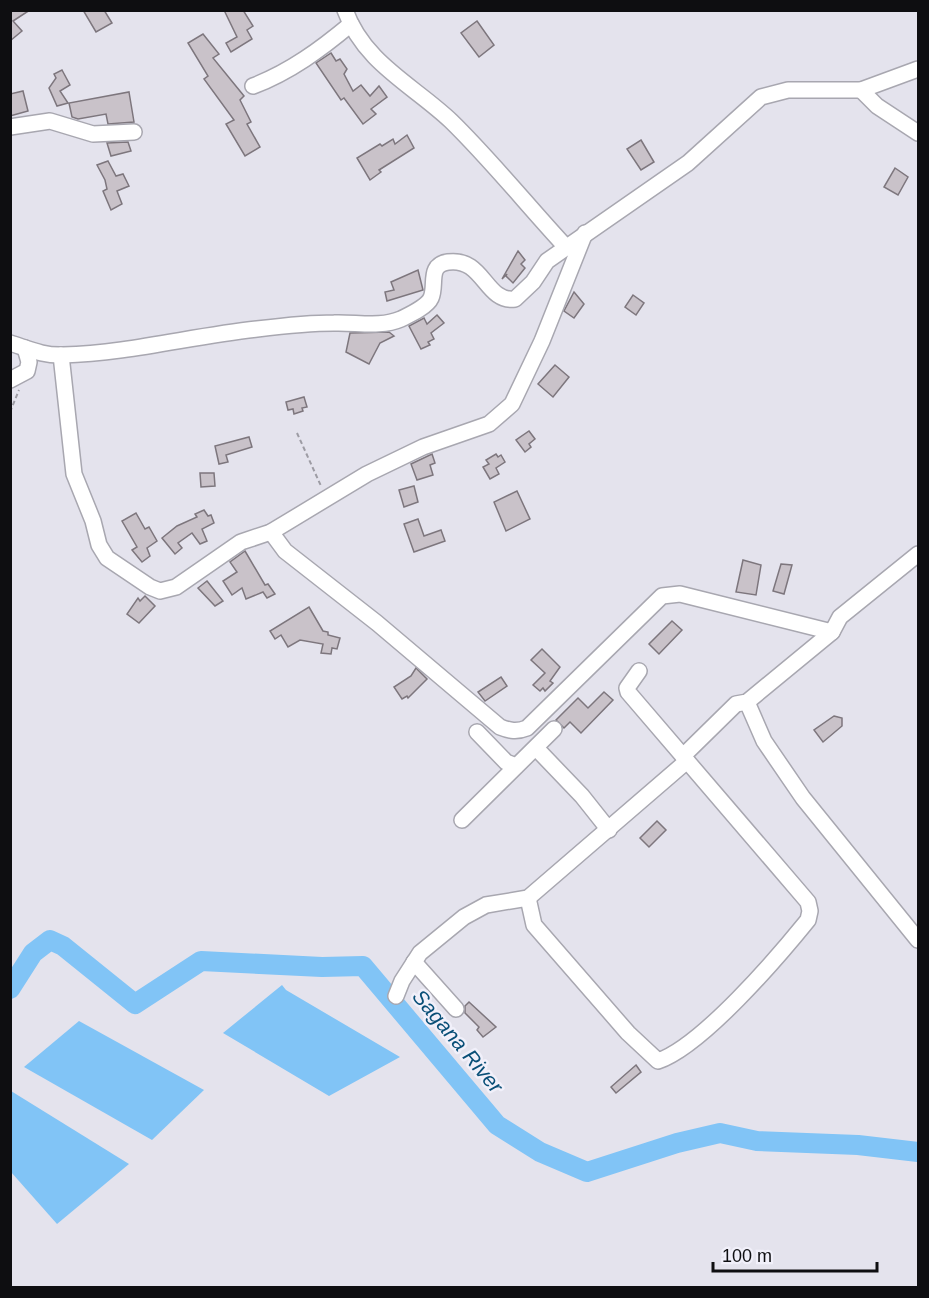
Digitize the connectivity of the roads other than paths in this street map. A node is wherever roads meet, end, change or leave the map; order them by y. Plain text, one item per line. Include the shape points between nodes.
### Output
1 (348, 17) edge
2 (918, 69) edge
3 (253, 86) dead end
4 (861, 90) junction
5 (10, 127) edge
6 (134, 132) dead end
7 (918, 133) edge
8 (585, 233) junction
9 (565, 246) junction
10 (18, 346) edge
11 (61, 355) junction
12 (16, 378) edge
13 (271, 532) junction
14 (918, 554) edge
15 (832, 632) junction
16 (639, 671) dead end
17 (747, 702) junction
18 (554, 729) dead end
19 (477, 732) dead end
20 (536, 748) junction
21 (685, 758) junction
22 (516, 766) junction
23 (462, 820) dead end
24 (609, 830) junction
25 (528, 898) junction
26 (918, 940) edge
27 (414, 963) junction
28 (396, 996) dead end
29 (456, 1009) dead end

1 - 3 street via 316,53
1 - 9 street via 374,58 450,120
2 - 4 street
4 - 7 street via 877,106
4 - 8 street via 788,90 761,97 688,163
5 - 6 street via 50,121 93,134
8 - 9 street
8 - 13 street via 512,404 489,424 423,447 367,474
9 - 11 street via 515,299 497,295 478,271 451,261 433,272 427,303 388,324 332,323 255,329 101,353
10 - 11 street via 41,354
10 - 12 street via 28,362 27,371
11 - 13 street via 74,474 107,558 160,591 183,583 241,542
13 - 15 street via 285,550 508,730 527,728 662,596 680,594
14 - 15 street via 840,617
15 - 17 street
16 - 21 street via 630,680 628,693
17 - 21 street via 736,704
17 - 26 street via 764,741 803,798
18 - 20 street
19 - 22 street via 506,762
20 - 22 street
20 - 24 street
21 - 24 street
21 - 25 street via 802,895 810,911 808,920 793,938 699,1035 671,1057 658,1061 534,925
22 - 23 street
24 - 25 street
25 - 27 street via 475,910 420,953
27 - 28 street
27 - 29 street

